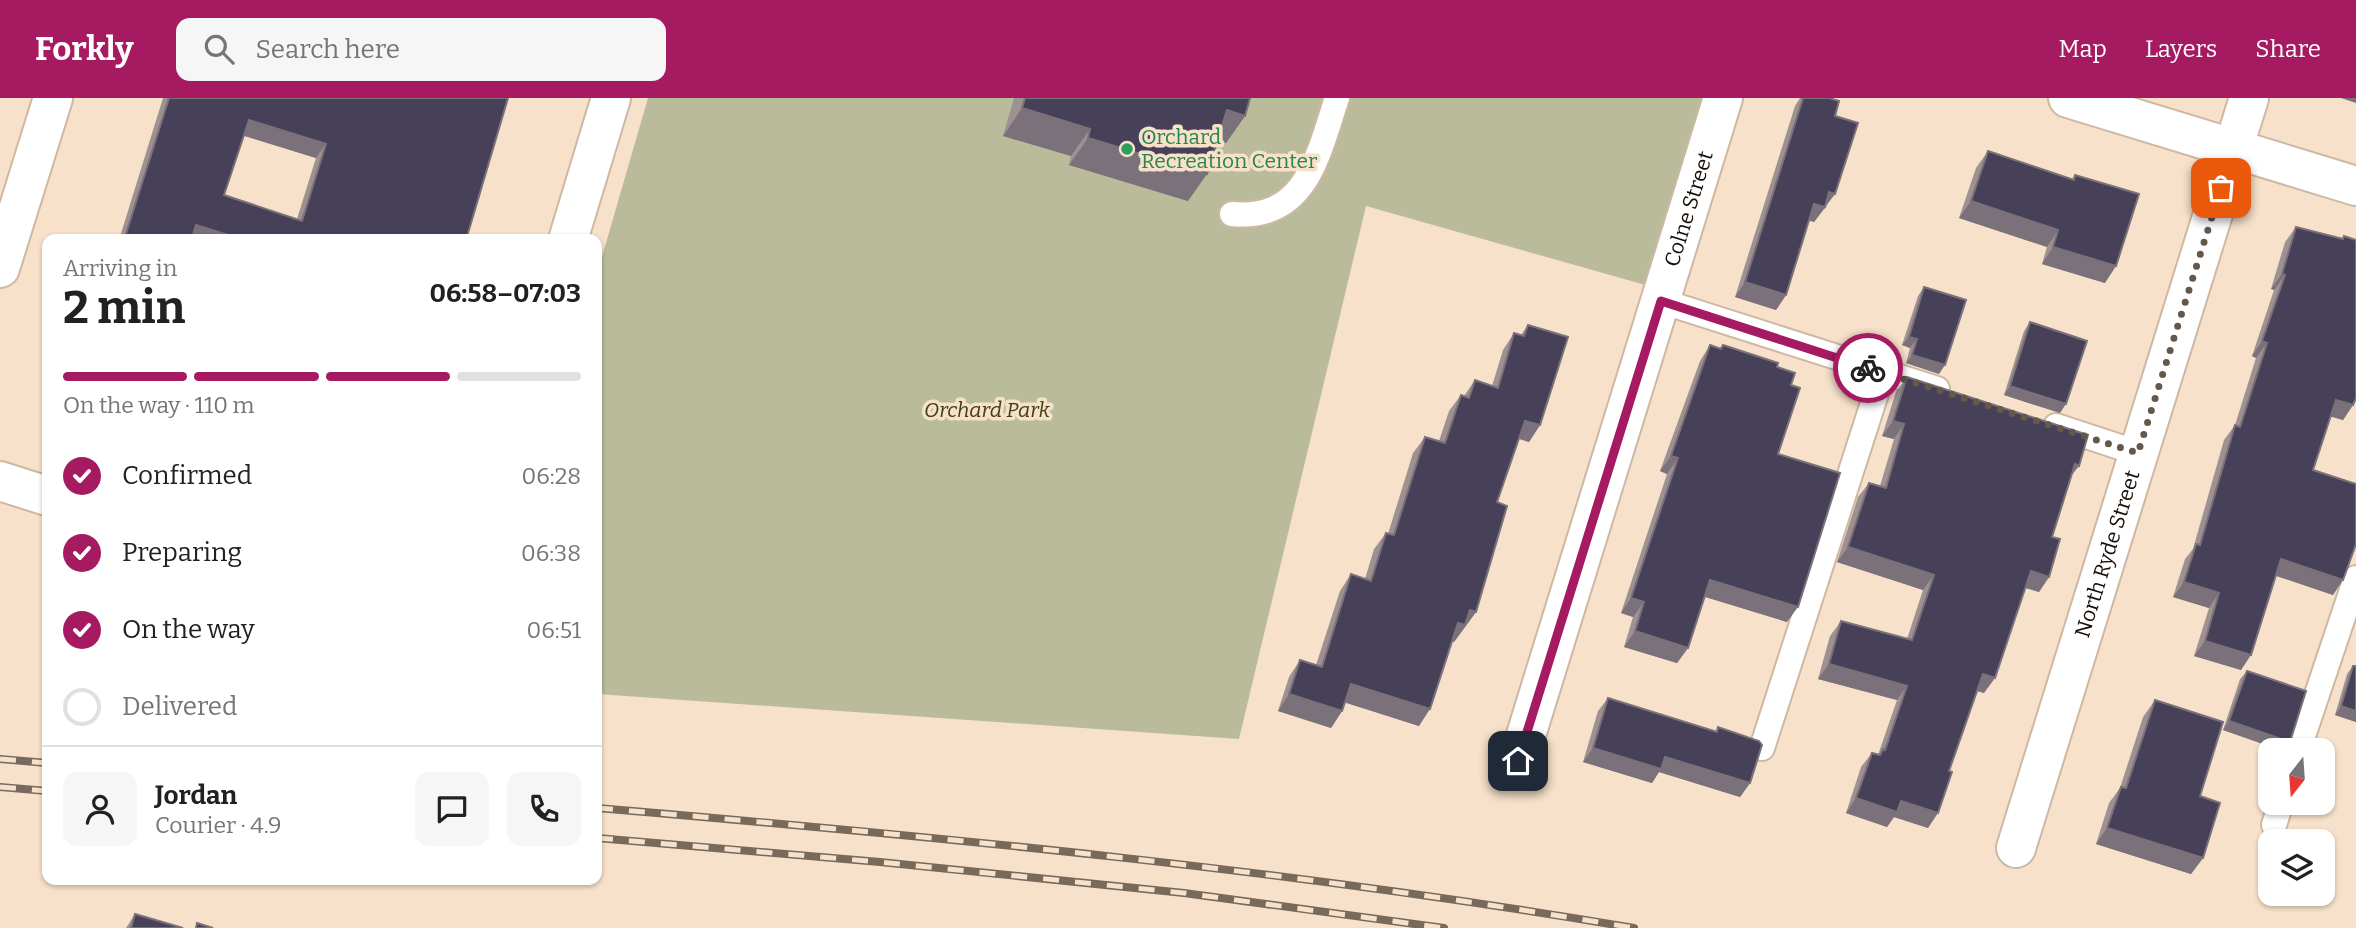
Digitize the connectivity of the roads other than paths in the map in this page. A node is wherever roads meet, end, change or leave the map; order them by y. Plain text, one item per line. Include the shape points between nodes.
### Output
1 (53, 98) edge
2 (611, 98) edge
3 (1337, 98) edge
4 (1723, 98) edge
5 (2068, 98) edge
6 (2249, 98) edge
7 (2234, 148) junction
8 (2356, 186) edge
9 (1231, 214) dead end
10 (570, 234) edge
11 (0, 268) edge
12 (1661, 301) junction
13 (1883, 372) junction
14 (1961, 397) edge
15 (2039, 421) edge
16 (2138, 453) junction
17 (0, 481) edge
18 (42, 494) edge
19 (2356, 578) edge
20 (2302, 738) edge
21 (1762, 748) edge
22 (1518, 761) dead end
23 (2016, 848) dead end

1 - 11 street
2 - 10 street
3 - 9 lane via 1315,165 1296,195 1253,214
4 - 12 street, Colne Street
5 - 7 street
6 - 7 street, North Ryde Street
7 - 8 street
7 - 16 street, North Ryde Street
12 - 13 lane
12 - 22 street, Colne Street
13 - 14 lane
13 - 21 lane
15 - 16 lane
16 - 23 street, North Ryde Street
17 - 18 street
19 - 20 lane

